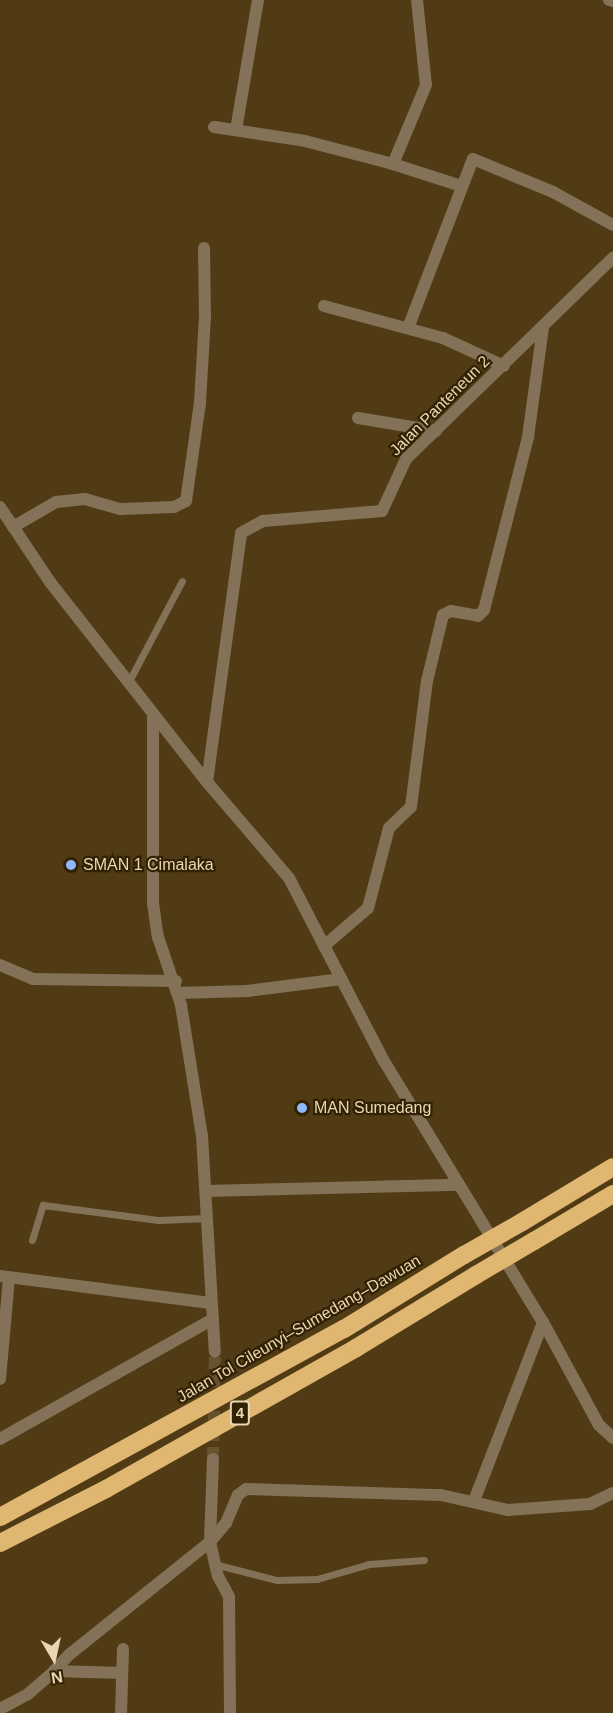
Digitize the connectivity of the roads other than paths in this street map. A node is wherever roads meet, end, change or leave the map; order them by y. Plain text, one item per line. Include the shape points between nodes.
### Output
1 (258, 0) edge
2 (417, 0) edge
3 (214, 127) dead end
4 (236, 130) junction
5 (393, 164) junction
6 (461, 186) junction
7 (613, 225) edge
8 (204, 248) dead end
9 (613, 258) edge
10 (324, 306) dead end
11 (408, 328) junction
12 (543, 328) junction
13 (504, 366) junction
14 (358, 418) dead end
15 (436, 431) junction
16 (0, 507) edge
17 (13, 526) junction
18 (182, 581) dead end
19 (129, 681) junction
20 (153, 714) junction
21 (207, 782) junction
22 (324, 946) junction
23 (0, 965) edge
24 (341, 979) junction
25 (177, 987) junction
26 (613, 1167) edge
27 (459, 1185) junction
28 (207, 1191) junction
29 (613, 1194) edge
30 (209, 1218) junction
31 (32, 1240) dead end
32 (4, 1277) edge
33 (210, 1304) junction
34 (213, 1319) junction
35 (543, 1322) junction
36 (215, 1352) tunnel mouth
37 (0, 1378) edge
38 (613, 1438) edge
39 (0, 1439) edge
40 (213, 1459) tunnel mouth
41 (613, 1493) edge
42 (474, 1502) junction
43 (0, 1517) edge
44 (210, 1542) junction
45 (0, 1543) edge
46 (424, 1560) dead end
47 (214, 1564) junction
48 (123, 1649) dead end
49 (54, 1671) junction
50 (122, 1673) junction
51 (0, 1709) edge
52 (122, 1713) edge
53 (230, 1713) edge

1 - 4 street
2 - 5 street via 426,85
3 - 4 street
4 - 5 street via 306,141
5 - 6 street
6 - 7 street via 471,161 476,159 553,192
6 - 11 street
8 - 17 street via 202,371 186,501 174,507 121,509 85,499 56,502
9 - 12 street, Jalan Panteneun 2
10 - 11 street
11 - 13 street via 443,338
12 - 13 street, Jalan Panteneun 2
12 - 22 street via 528,437 483,610 478,616 451,611 443,615 427,681 411,807 389,828 368,908
13 - 15 street, Jalan Panteneun 2
14 - 15 street
15 - 21 street, Jalan Panteneun 2 via 403,464 380,513 263,521 241,533
16 - 17 street
17 - 19 street via 50,582
18 - 19 lane
19 - 20 street
20 - 21 street
20 - 25 street via 153,903 158,937
21 - 22 street via 289,878
22 - 24 street
23 - 25 street via 33,979
24 - 25 street via 247,991
24 - 27 street via 384,1061
25 - 28 street via 196,1090
26 - 43 highway, Jalan Tol Cileunyi–Sumedang–Dawuan / 4, bridge via 344,1329
27 - 28 street
27 - 35 street
28 - 30 street
29 - 45 highway, 4, bridge via 346,1354 106,1489
30 - 31 lane via 158,1220 43,1205
30 - 33 street
32 - 33 street
32 - 37 street
33 - 34 street
34 - 36 street
34 - 39 street
35 - 38 street via 599,1425
35 - 42 street
40 - 44 street
41 - 42 street via 590,1504 552,1509 508,1510
42 - 44 street via 428,1494 246,1490 238,1495 226,1522
44 - 47 street
44 - 49 street
46 - 47 lane via 369,1564 317,1580 277,1580
47 - 53 street via 229,1597
48 - 50 street
49 - 50 street
49 - 51 street via 28,1694
50 - 52 street

